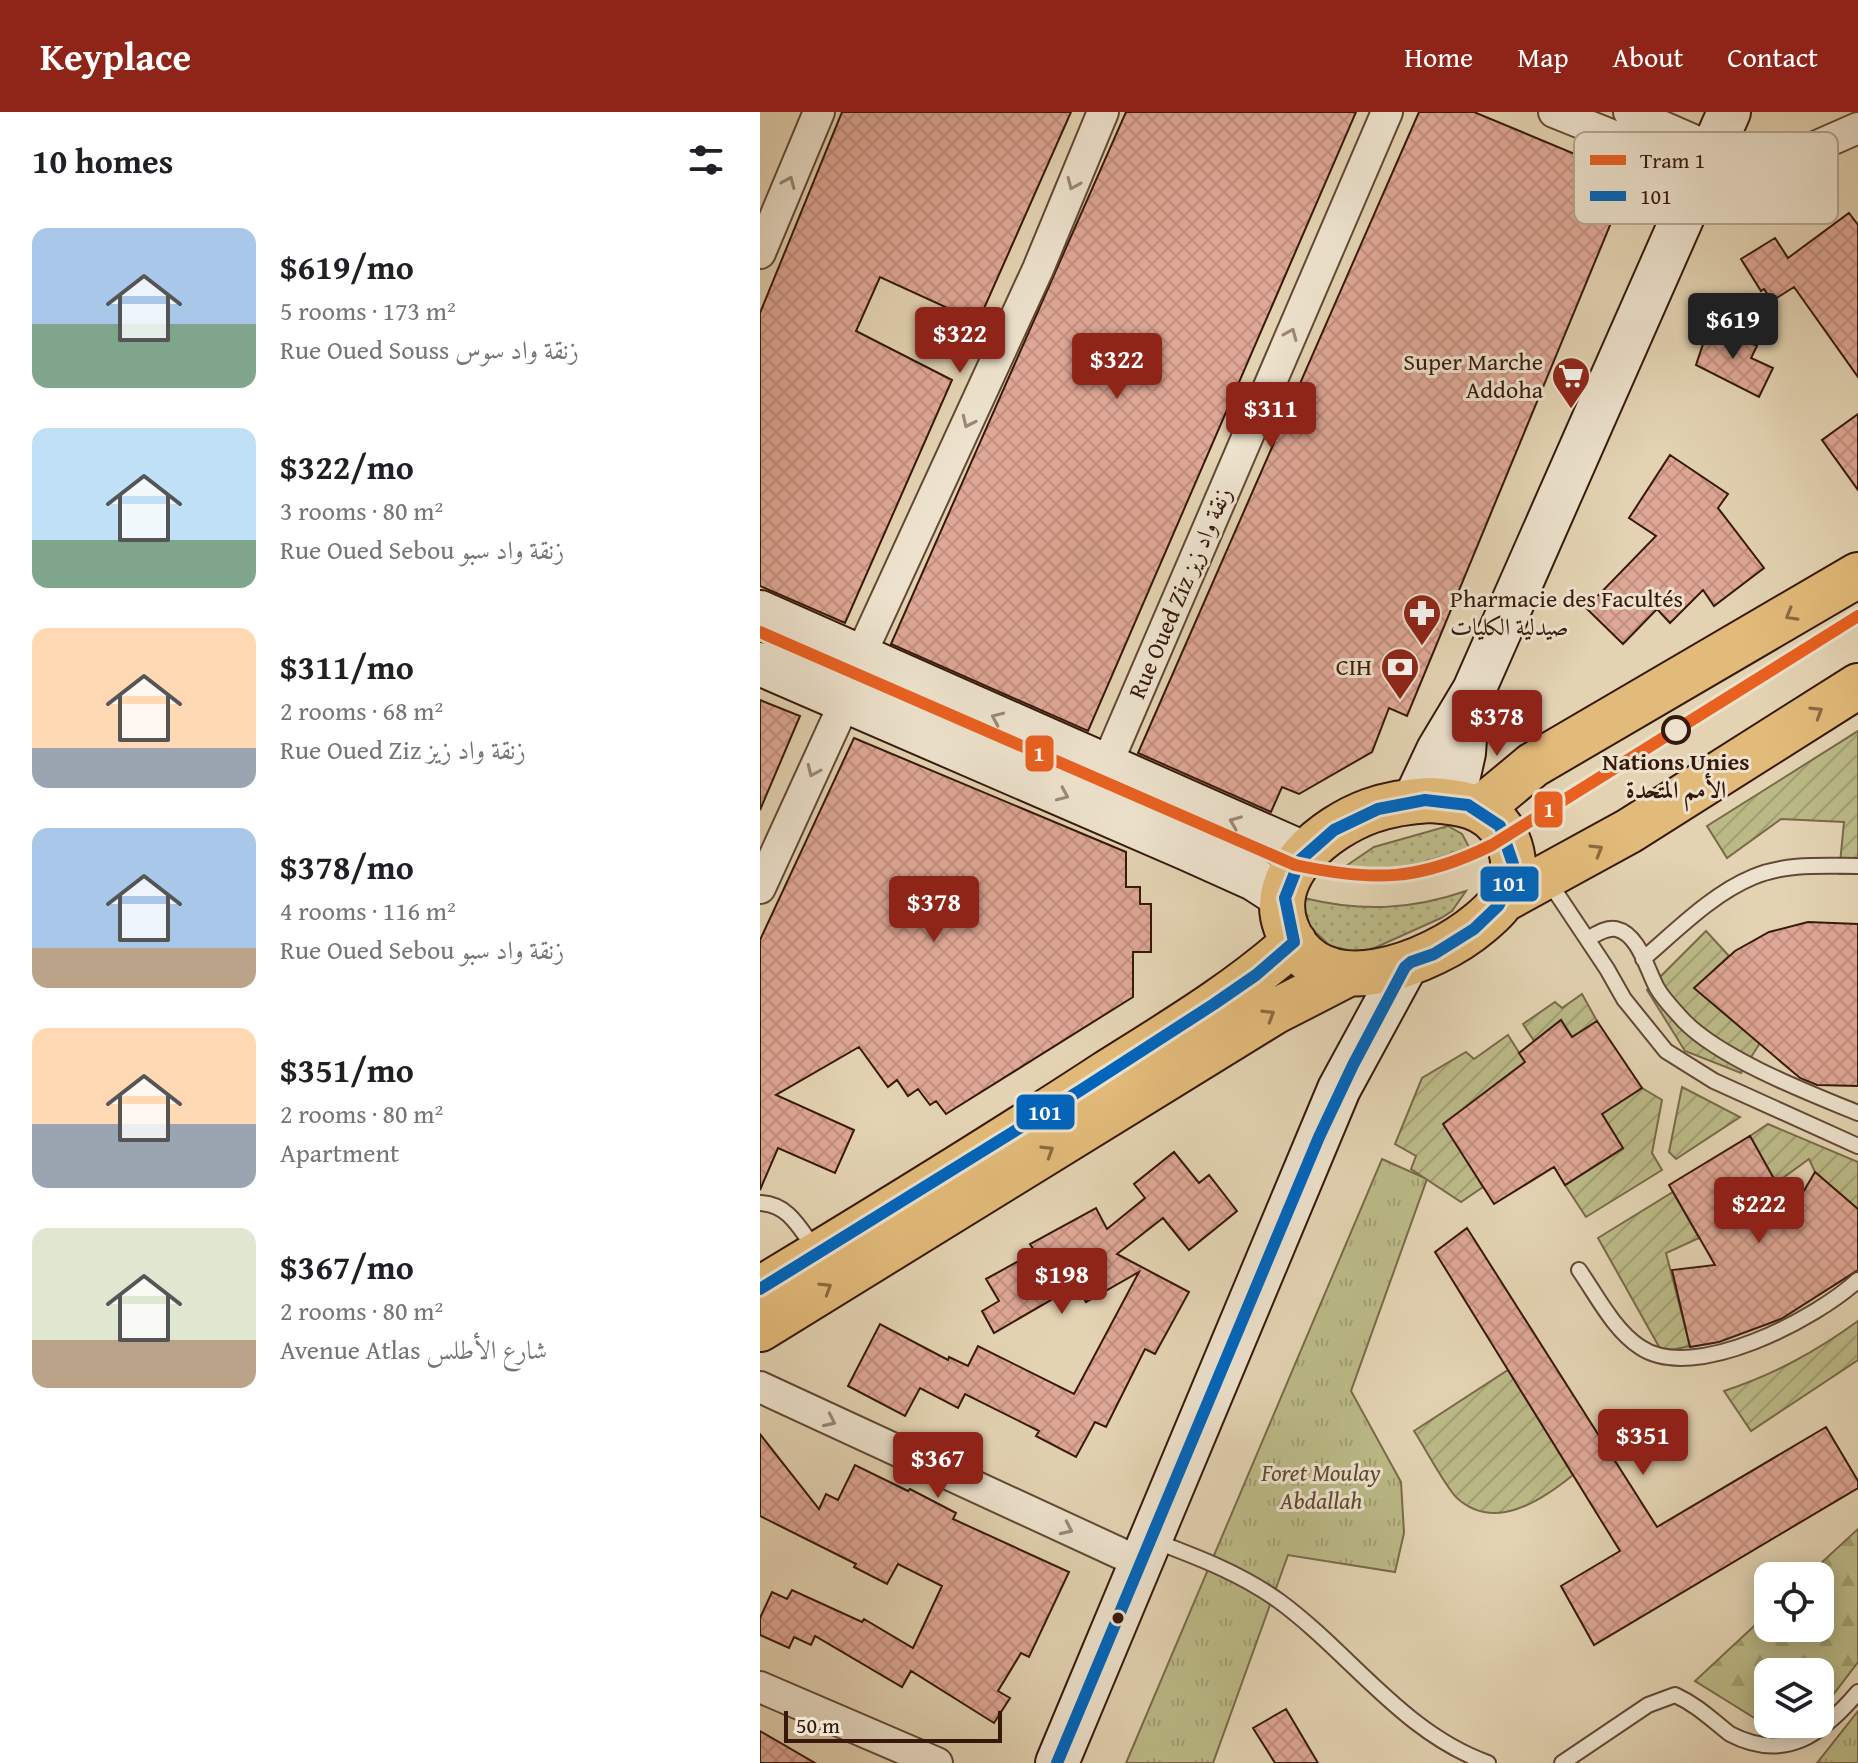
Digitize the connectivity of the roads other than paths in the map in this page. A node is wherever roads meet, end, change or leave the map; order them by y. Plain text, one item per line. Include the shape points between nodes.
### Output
1 (819, 112) edge
2 (1103, 112) edge
3 (1387, 112) edge
4 (1554, 112) edge
5 (1629, 112) edge
6 (1858, 128) edge
7 (1655, 132) edge
8 (1683, 132) edge
9 (1838, 137) edge
10 (1680, 224) edge
11 (760, 253) edge
12 (1858, 575) edge
13 (760, 612) edge
14 (860, 656) junction
15 (760, 664) edge
16 (1858, 686) edge
17 (846, 700) junction
18 (1106, 766) junction
19 (1449, 804) junction
20 (1306, 854) junction
21 (1858, 866) edge
22 (1546, 879) junction
23 (760, 888) edge
24 (1282, 897) junction
25 (1503, 900) junction
26 (1587, 939) junction
27 (1294, 942) junction
28 (1643, 959) junction
29 (1407, 964) junction
30 (1356, 973) junction
31 (1339, 1089) junction
32 (1858, 1113) edge
33 (1858, 1146) edge
34 (760, 1203) edge
35 (818, 1254) junction
36 (1579, 1270) dead end
37 (1858, 1280) edge
38 (760, 1289) edge
39 (760, 1329) edge
40 (760, 1387) edge
41 (1146, 1551) junction
42 (760, 1687) edge
43 (1858, 1692) edge
44 (937, 1763) edge
45 (1057, 1763) edge
46 (1488, 1763) edge
47 (1562, 1763) edge

11 -> 1 street
2 -> 14 street via 1038,269
18 -> 3 street, Rue Oued Ziz زنقة واد زيز
4 - 7 street
5 - 8 street
6 - 9 street
10 - 19 street via 1467,703 1464,753
12 -> 19 main road via 1533,765
13 - 14 street
18 -> 14 street
15 - 17 street
22 -> 16 main road
17 -> 23 street
17 -> 24 street via 1254,879
20 -> 18 street
19 - 20 main road via 1368,812
19 - 25 main road via 1501,827 1511,847 1513,871
20 - 24 main road
21 - 28 lane via 1805,865 1755,875 1722,893
22 - 25 main road
22 - 26 lane
24 - 27 main road via 1286,928
25 - 29 main road via 1470,932
26 - 28 lane via 1615,929 1633,942
26 - 33 lane via 1624,999 1666,1051 1714,1081
27 - 30 main road via 1311,961 1335,972
27 - 35 main road via 1225,997
28 - 32 lane via 1669,1004 1713,1044
29 - 30 main road
29 - 31 street
30 - 31 street
39 -> 30 main road via 1274,1012
31 - 41 street
34 - 35 lane via 791,1216
35 - 38 main road
36 - 37 lane via 1621,1330 1641,1348 1664,1357 1706,1357 1758,1339 1827,1306
40 -> 41 street
41 - 45 street
41 - 46 lane via 1214,1563 1245,1579 1315,1631 1408,1716
42 - 44 street
43 - 47 lane via 1828,1727 1796,1749 1768,1751 1733,1736 1675,1695 1648,1705

